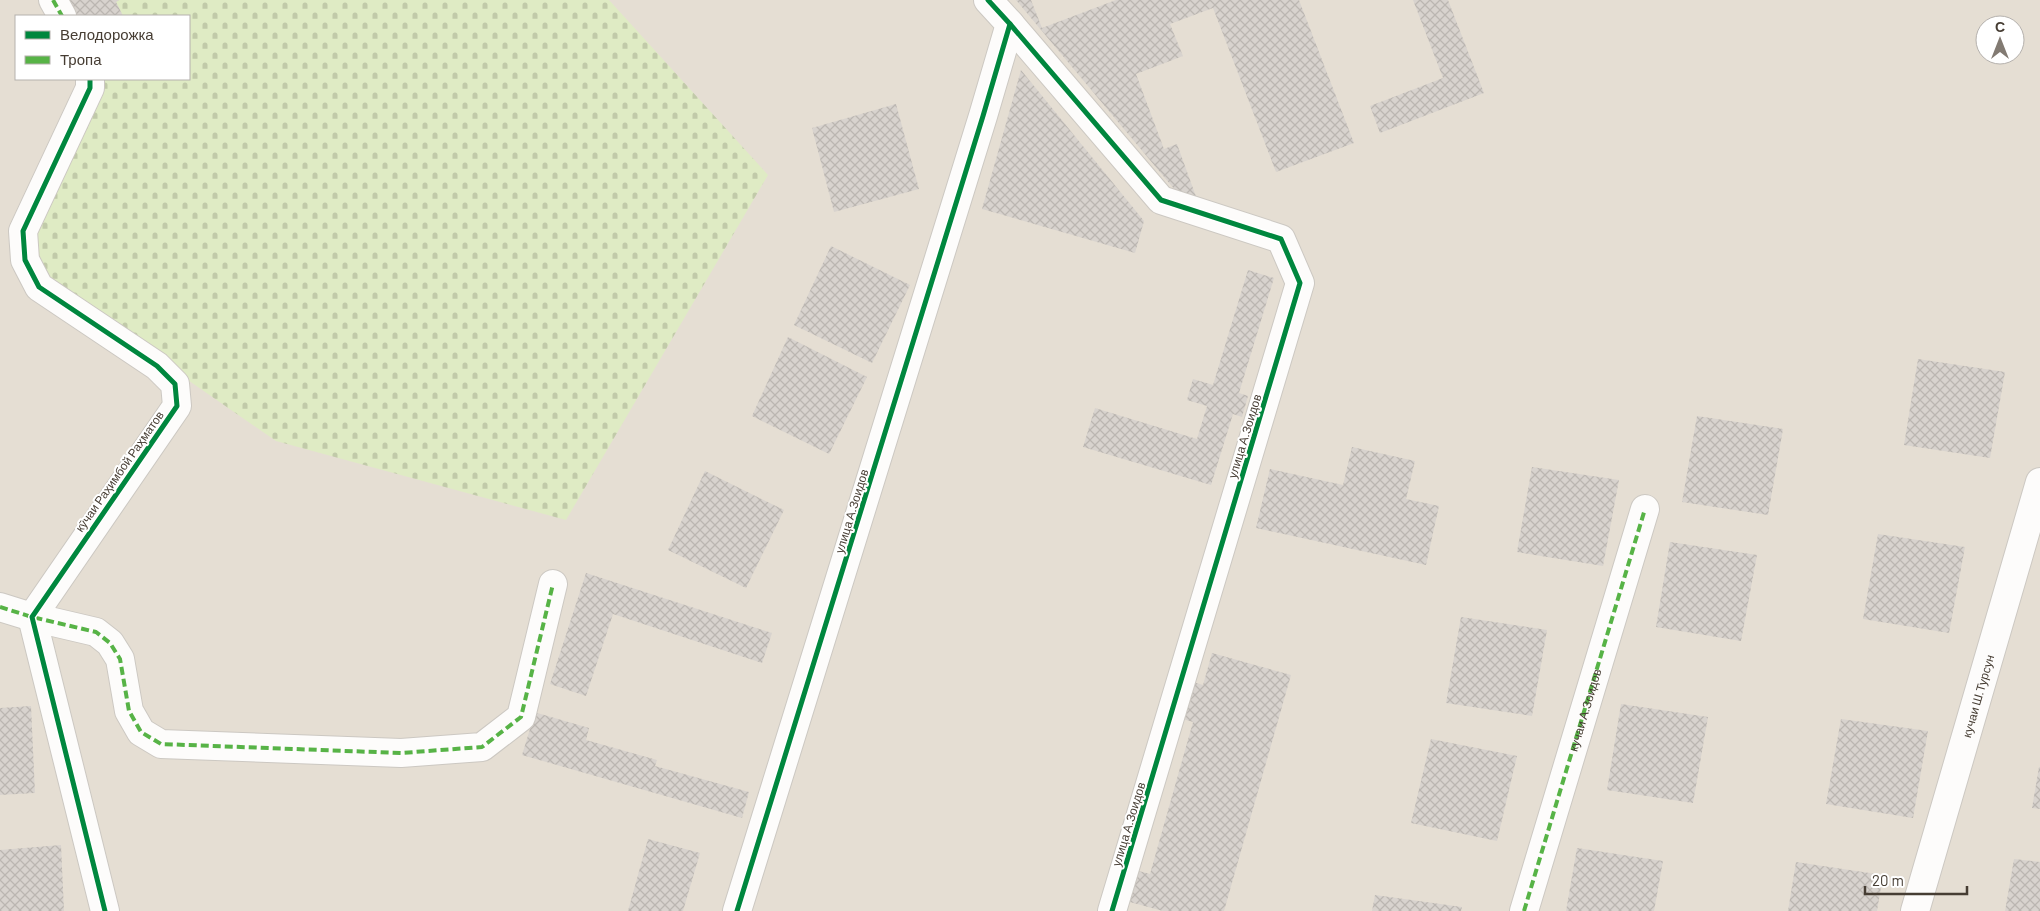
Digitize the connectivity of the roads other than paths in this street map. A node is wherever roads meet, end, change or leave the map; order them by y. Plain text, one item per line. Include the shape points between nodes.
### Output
1 (53, 0) edge
2 (988, 0) edge
3 (61, 15) edge
4 (1010, 24) junction
5 (90, 80) edge
6 (2040, 482) edge
7 (1645, 508) dead end
8 (553, 584) dead end
9 (0, 607) edge
10 (32, 617) junction
11 (105, 911) edge
12 (737, 911) edge
13 (1112, 911) edge
14 (1524, 911) edge
15 (1915, 911) edge

1 - 3 street
2 - 4 street
4 - 12 street, улица А.Зоидов
4 - 13 street, улица А.Зоидов via 1161,200 1281,239 1300,283
5 - 10 street, кӯчаи Раҳимбой Раҳматов via 90,88 23,231 25,260 38,287 157,366 175,384 177,406
6 - 15 street, кучаи Ш.Турсун
7 - 14 street, кучаи А.Зоидов
8 - 10 street via 522,717 482,747 401,753 161,744 140,732 129,711 120,659 110,643 96,632
9 - 10 street
10 - 11 street

